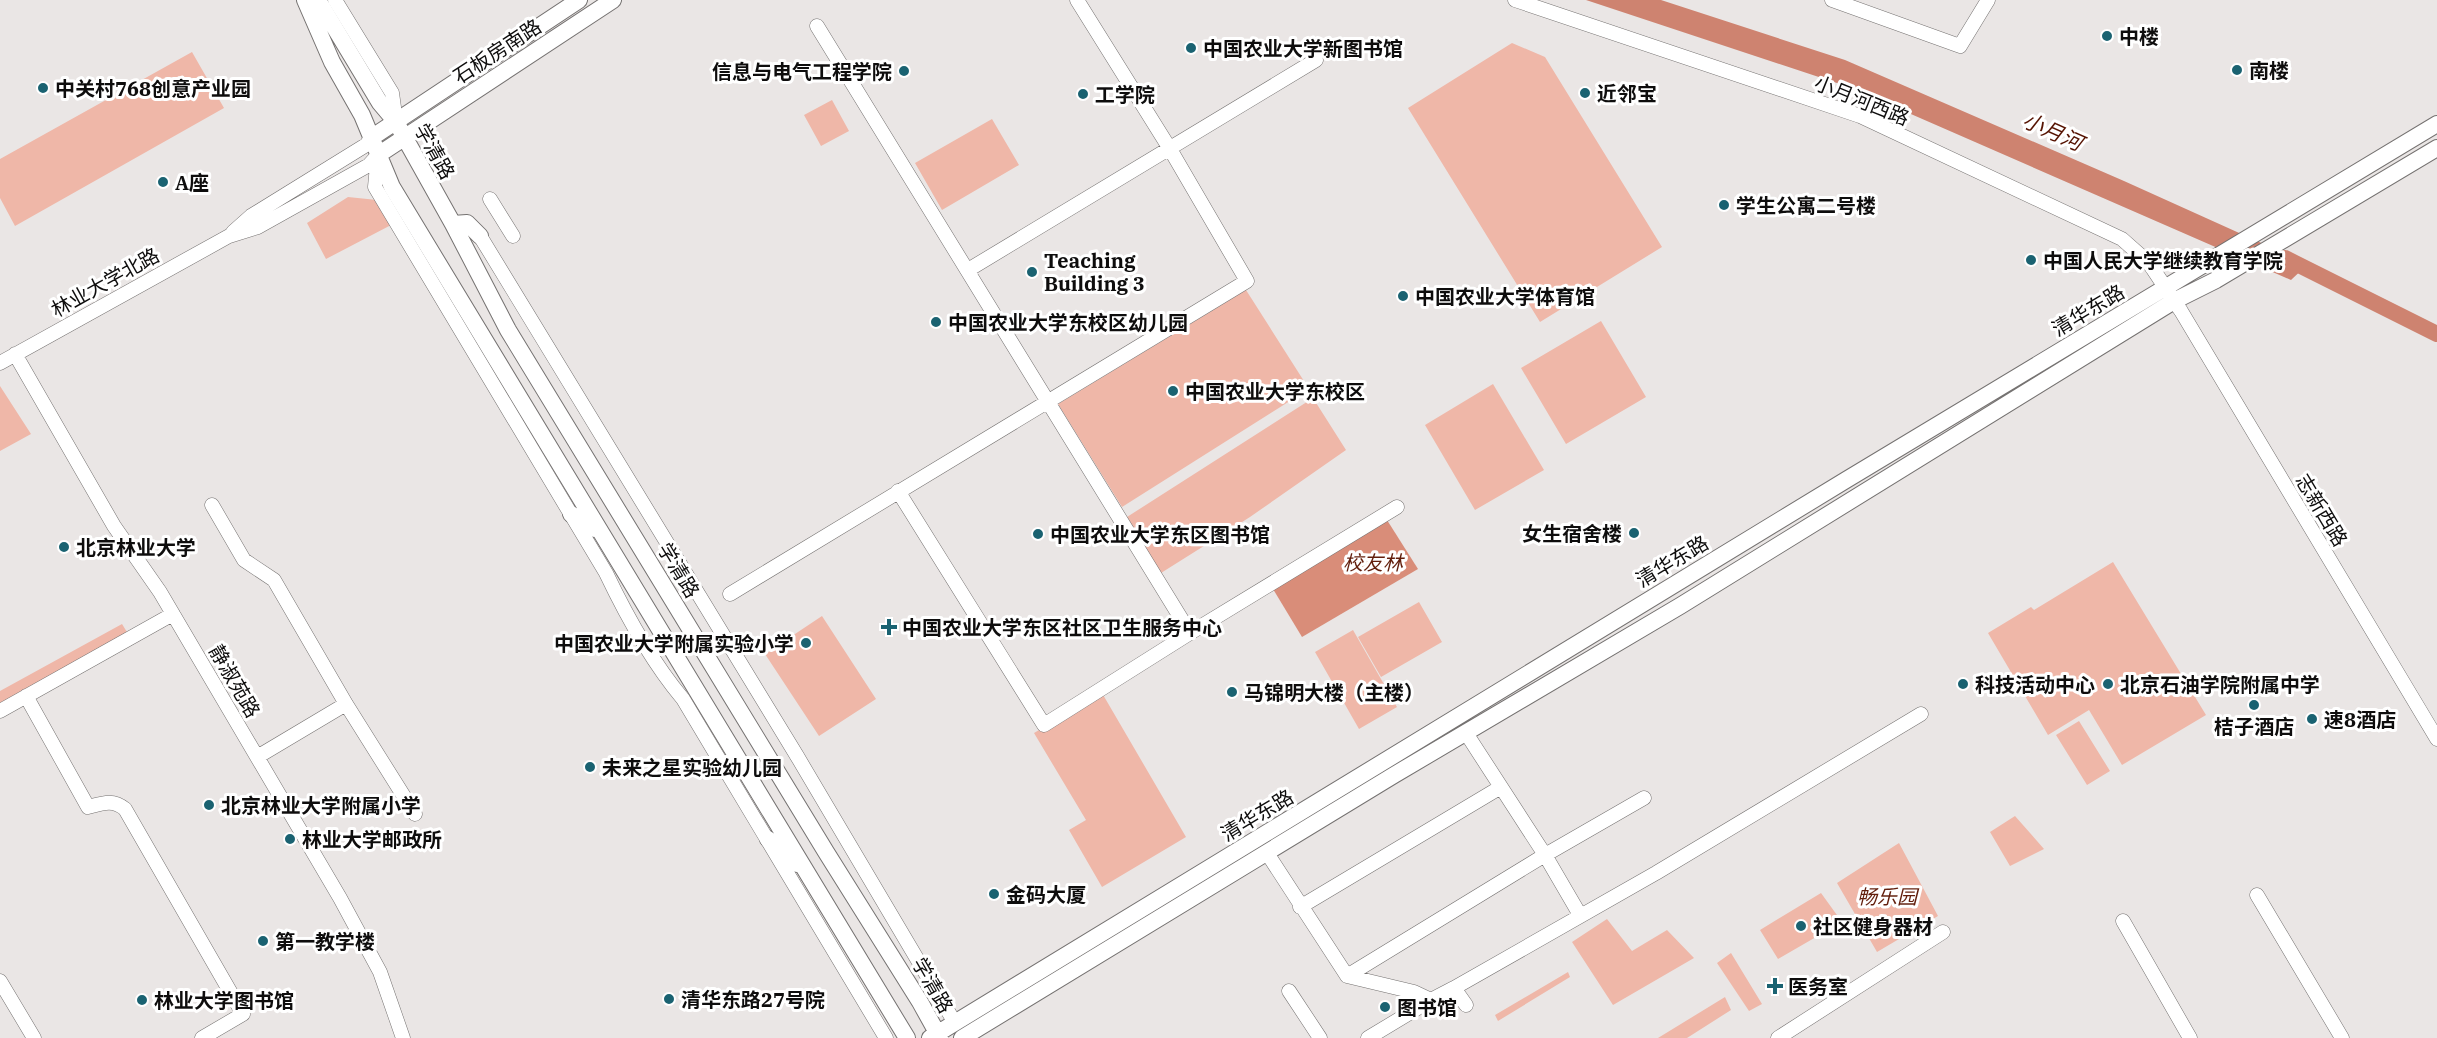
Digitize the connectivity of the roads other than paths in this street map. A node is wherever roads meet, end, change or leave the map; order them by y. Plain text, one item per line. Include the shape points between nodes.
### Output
1 (305, 0) edge
2 (318, 0) edge
3 (335, 0) edge
4 (579, 0) edge
5 (613, 0) edge
6 (1077, 0) edge
7 (1515, 0) edge
8 (1832, 0) edge
9 (1988, 0) edge
10 (817, 26) dead end
11 (1316, 60) dead end
12 (396, 122) junction
13 (2437, 124) edge
14 (371, 138) junction
15 (404, 138) junction
16 (2437, 148) edge
17 (1170, 149) junction
18 (378, 155) junction
19 (490, 199) dead end
20 (453, 224) junction
21 (229, 236) junction
22 (480, 236) joint
23 (513, 236) dead end
24 (968, 270) junction
25 (2170, 294) junction
26 (15, 354) junction
27 (0, 363) edge
28 (1048, 400) junction
29 (1846, 480) junction
30 (898, 491) junction
31 (1856, 498) junction
32 (212, 505) dead end
33 (1397, 507) dead end
34 (571, 514) junction
35 (599, 531) junction
36 (730, 594) dead end
37 (173, 614) junction
38 (1190, 633) junction
39 (26, 696) junction
40 (346, 704) junction
41 (0, 711) edge
42 (1921, 714) dead end
43 (1466, 733) junction
44 (2437, 739) edge
45 (257, 757) junction
46 (1501, 787) junction
47 (1644, 798) dead end
48 (415, 814) dead end
49 (768, 839) junction
50 (1267, 853) junction
51 (1545, 855) junction
52 (805, 870) junction
53 (2257, 895) dead end
54 (1300, 907) junction
55 (1580, 915) junction
56 (2123, 921) dead end
57 (1943, 932) dead end
58 (1347, 976) junction
59 (0, 981) edge
60 (1454, 988) junction
61 (1289, 991) dead end
62 (1431, 1000) junction
63 (1466, 1005) dead end
64 (959, 1031) edge
65 (936, 1037) edge
66 (33, 1038) edge
67 (203, 1038) edge
68 (403, 1038) edge
69 (886, 1038) edge
70 (907, 1038) edge
71 (1320, 1038) edge
72 (1368, 1038) edge
73 (1778, 1038) edge
74 (2190, 1038) edge
75 (2342, 1038) edge

1 - 14 main road
2 - 12 main road, 学清路 via 380,103
3 - 12 street, 学清路 via 392,93
4 - 12 main road, 石板房南路
5 - 15 main road, 石板房南路
6 - 17 street
7 - 25 street, 小月河西路 via 1860,116 2122,239 2150,263
8 - 9 street via 1960,46
10 - 24 street
11 - 17 street
12 - 14 main road, 石板房南路
12 - 15 main road, 学清路
13 - 25 main road, 清华东路 via 2218,256
14 - 18 main road
14 - 21 street, 林业大学北路 via 366,146 251,216
15 - 18 main road, 石板房南路
15 - 20 main road, 学清路
16 - 25 main road, 清华东路 via 2240,267
17 - 24 street
17 - 28 street via 1247,281
18 - 21 street, 林业大学北路 via 369,165 258,227
18 - 34 street via 375,187
18 - 35 main road via 392,187
19 - 23 street
20 - 22 main road via 467,223
20 - 65 main road, 学清路 via 508,330 920,1002
21 - 26 street, 林业大学北路
22 - 64 street, 学清路 via 797,756
24 - 28 street
25 - 29 main road, 清华东路
25 - 31 main road, 清华东路
25 - 44 street, 志新西路
26 - 27 street, 林业大学北路
26 - 37 street, 静淑苑路 via 114,526
28 - 30 street
28 - 38 street
29 - 31 main road
29 - 64 main road, 清华东路
30 - 36 street
30 - 38 street via 1044,725
31 - 43 main road, 清华东路
32 - 40 street via 244,560 274,580
33 - 38 street
34 - 35 main road
34 - 49 street via 668,682 683,699
35 - 52 main road
37 - 39 street
37 - 45 street, 静淑苑路
39 - 41 street
39 - 67 street via 88,807 108,801 125,809 243,1014
40 - 45 street
40 - 48 street
42 - 55 street
43 - 46 street
43 - 50 main road, 清华东路
45 - 68 street, 静淑苑路 via 380,972
46 - 51 street
46 - 54 street
47 - 51 street
49 - 52 main road
49 - 69 street
50 - 54 street
50 - 64 main road, 清华东路
51 - 55 street
51 - 58 street
52 - 70 main road
53 - 75 street
54 - 58 street
55 - 60 street
56 - 74 street
57 - 73 street
58 - 62 street via 1414,992
59 - 66 street
60 - 62 street
60 - 63 street
61 - 71 street
62 - 72 street
64 - 65 main road, 清华东路

